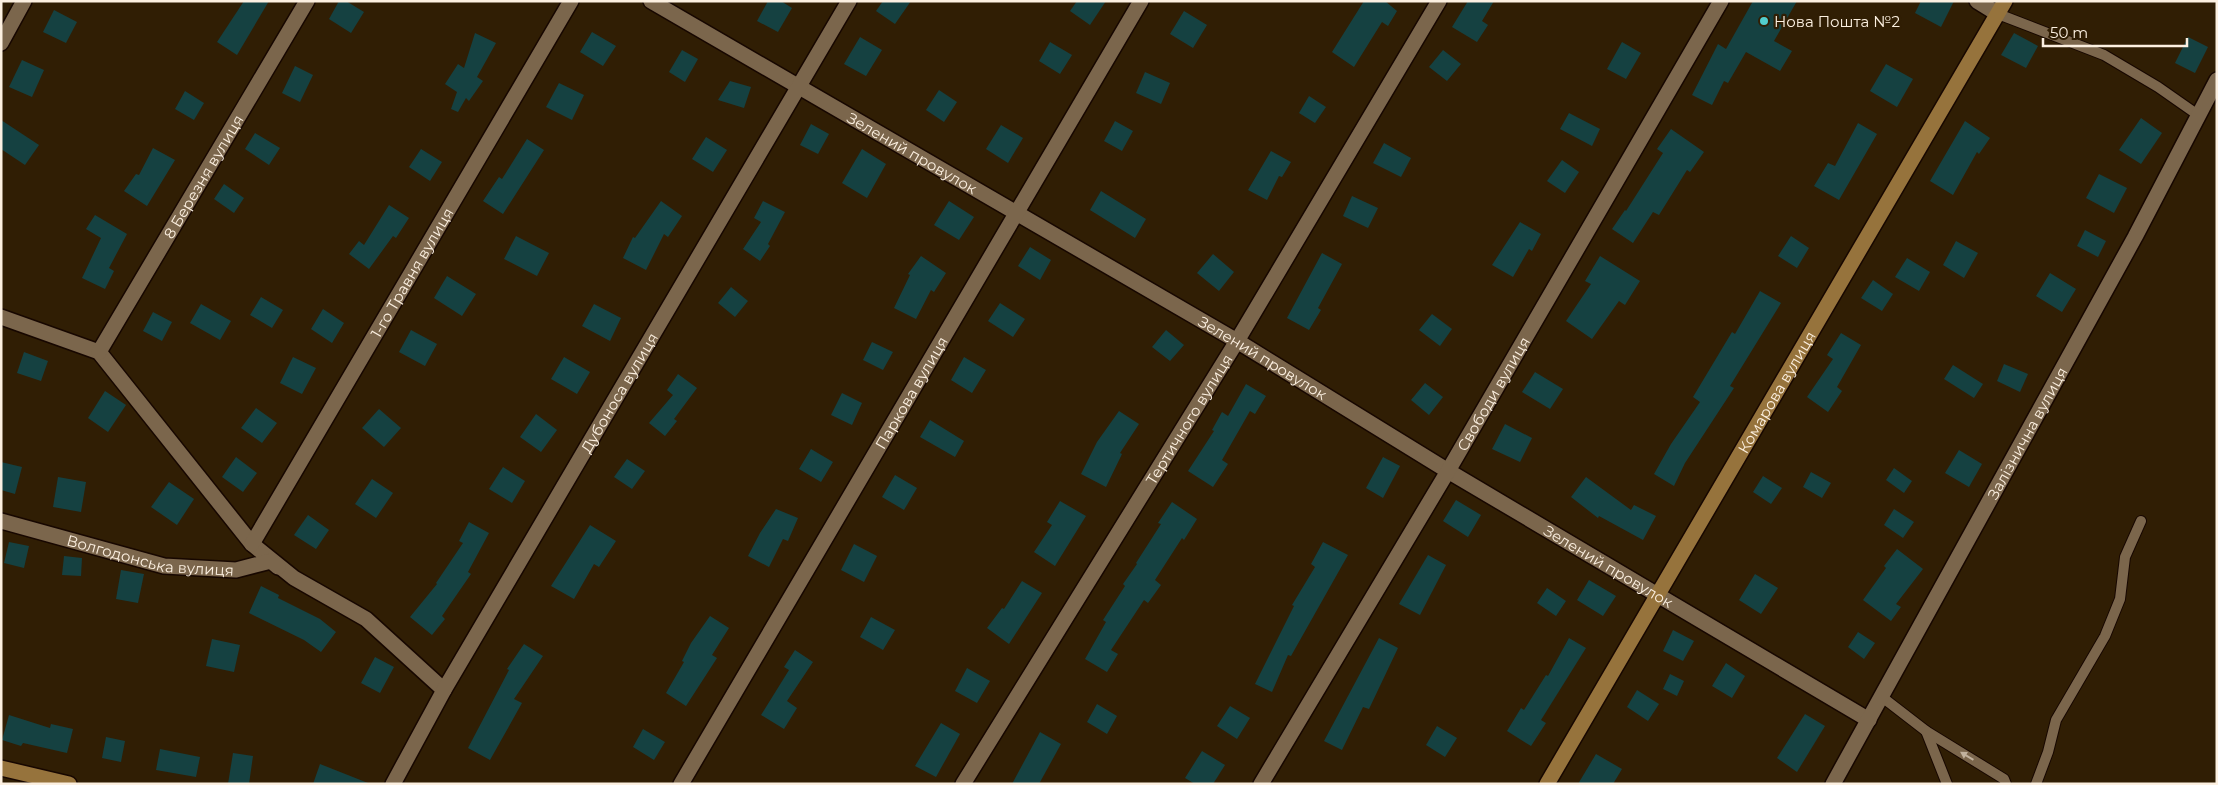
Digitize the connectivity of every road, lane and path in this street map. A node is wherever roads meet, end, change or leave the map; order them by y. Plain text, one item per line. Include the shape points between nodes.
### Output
1 (24, 1) edge
2 (307, 1) edge
3 (571, 1) edge
4 (651, 1) edge
5 (849, 1) edge
6 (1141, 1) edge
7 (1439, 1) edge
8 (1721, 1) edge
9 (1977, 1) edge
10 (2001, 7) edge
11 (1, 42) edge
12 (2217, 80) edge
13 (800, 87) junction
14 (2198, 115) junction
15 (1016, 214) junction
16 (1, 317) edge
17 (1237, 340) junction
18 (99, 352) junction
19 (1448, 472) junction
20 (1, 521) edge
21 (2141, 521) dead end
22 (252, 544) junction
23 (294, 578) junction
24 (1659, 595) junction
25 (444, 690) junction
26 (1882, 697) junction
27 (1869, 720) junction
28 (1926, 731) junction
29 (1, 768) edge
30 (69, 784) edge
31 (393, 784) edge
32 (681, 784) edge
33 (963, 784) edge
34 (1261, 784) edge
35 (1547, 784) edge
36 (1833, 784) edge
37 (1947, 784) edge
38 (2006, 784) edge
39 (2036, 784) edge

1 - 11 street
2 - 18 street, 8 Березня вулиця
3 - 22 street, 1-го Травня вулиця
4 - 13 street, Зелений провулок
5 - 13 street, Дубоноса вулиця
6 - 15 street, Паркова вулиця
7 - 17 street, Тертичного вулиця
8 - 19 street, Свободи вулиця
9 - 10 street
10 - 14 lane via 2104,55
10 - 24 main road, Комарова вулиця
12 - 14 street, Залізнична вулиця
13 - 15 street, Зелений провулок
13 - 25 street, Дубоноса вулиця
14 - 26 street, Залізнична вулиця via 2135,237
15 - 17 street, Зелений провулок
15 - 32 street, Паркова вулиця
16 - 18 street
17 - 19 street, Зелений провулок
17 - 33 street, Тертичного вулиця
18 - 22 street
19 - 24 street, Зелений провулок
19 - 34 street, Свободи вулиця
20 - 23 street, Волгодонська вулиця via 164,566 236,570 271,561
21 - 39 lane via 2124,557 2120,599 2105,636 2056,720
22 - 23 street
23 - 25 street via 366,619
24 - 27 street, Зелений провулок
24 - 35 main road, Комарова вулиця
25 - 31 street, Дубоноса вулиця
26 - 27 street, Залізнична вулиця
26 - 28 lane
27 - 36 street, Залізнична вулиця
28 - 37 lane
38 -> 28 lane via 2004,779
29 - 30 main road

